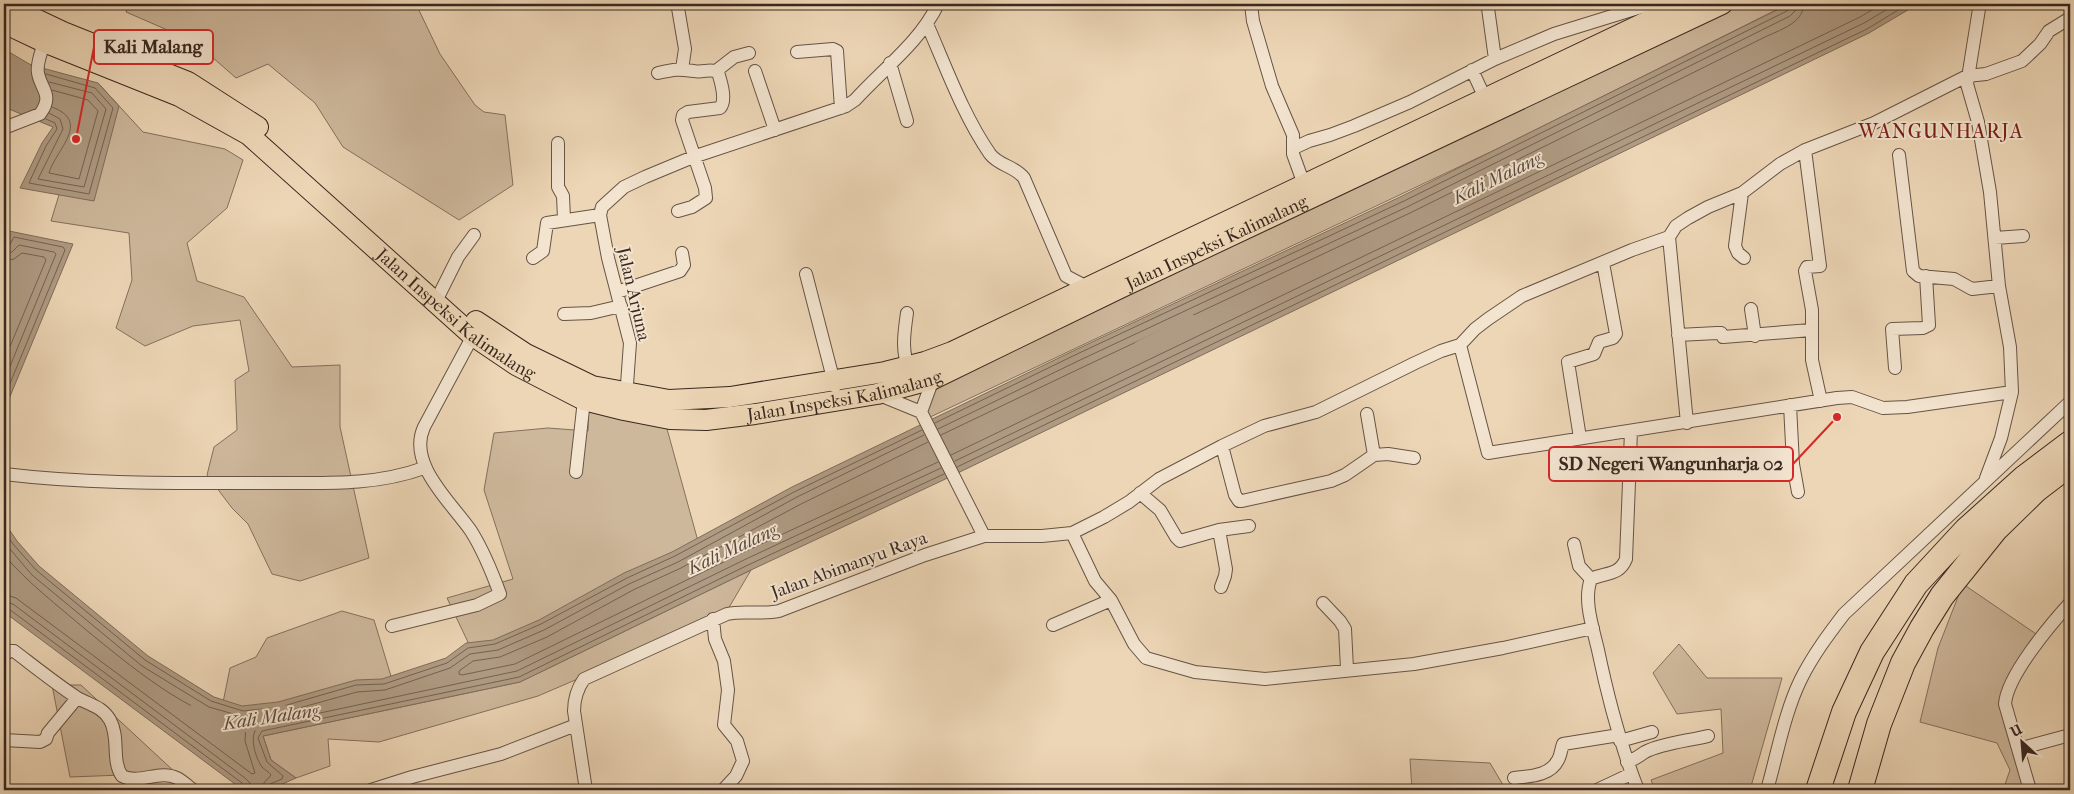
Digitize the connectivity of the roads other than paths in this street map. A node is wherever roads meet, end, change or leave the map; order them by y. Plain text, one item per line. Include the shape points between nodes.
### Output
1 (4, 4) edge
2 (938, 4) edge
3 (1251, 4) edge
4 (1651, 4) edge
5 (1684, 4) edge
6 (1722, 4) edge
7 (1980, 5) edge
8 (1630, 7) edge
9 (678, 8) dead end
10 (1488, 8) dead end
11 (2070, 18) edge
12 (4, 23) edge
13 (927, 24) junction
14 (1590, 24) junction
15 (54, 40) junction
16 (1598, 44) junction
17 (797, 52) dead end
18 (749, 53) dead end
19 (1495, 58) junction
20 (890, 63) junction
21 (682, 69) junction
22 (1472, 70) junction
23 (716, 71) junction
24 (755, 72) dead end
25 (658, 73) dead end
26 (1967, 76) junction
27 (1485, 98) junction
28 (842, 108) junction
29 (907, 121) dead end
30 (6, 127) edge
31 (774, 130) junction
32 (558, 143) dead end
33 (1294, 148) junction
34 (1805, 150) junction
35 (1898, 155) dead end
36 (693, 157) junction
37 (1307, 191) junction
38 (1742, 193) junction
39 (678, 211) dead end
40 (600, 215) junction
41 (564, 219) junction
42 (474, 235) dead end
43 (2023, 236) dead end
44 (1669, 237) junction
45 (1996, 238) junction
46 (682, 253) dead end
47 (533, 258) dead end
48 (1744, 258) dead end
49 (1603, 263) junction
50 (806, 274) dead end
51 (1926, 276) junction
52 (1117, 281) junction
53 (1999, 286) junction
54 (1087, 287) junction
55 (618, 292) junction
56 (438, 297) junction
57 (621, 306) junction
58 (1751, 309) dead end
59 (907, 313) dead end
60 (564, 314) dead end
61 (476, 330) junction
62 (1811, 330) junction
63 (1678, 335) junction
64 (1755, 336) junction
65 (1460, 346) junction
66 (1895, 368) dead end
67 (919, 377) junction
68 (834, 381) junction
69 (2012, 392) junction
70 (877, 394) junction
71 (730, 397) junction
72 (584, 400) junction
73 (1821, 400) junction
74 (839, 401) junction
75 (625, 402) junction
76 (2070, 402) edge
77 (1790, 405) junction
78 (1368, 414) dead end
79 (924, 416) junction
80 (732, 417) junction
81 (1687, 423) junction
82 (1631, 431) junction
83 (1580, 438) junction
84 (2001, 438) junction
85 (2070, 443) edge
86 (1222, 446) junction
87 (2020, 448) junction
88 (1374, 455) junction
89 (1414, 458) dead end
90 (2070, 464) edge
91 (424, 468) junction
92 (576, 472) dead end
93 (4, 474) edge
94 (1986, 480) junction
95 (1798, 492) dead end
96 (1140, 493) junction
97 (1250, 526) dead end
98 (1219, 530) junction
99 (1072, 533) junction
100 (984, 536) junction
101 (1574, 544) dead end
102 (1591, 578) junction
103 (1221, 587) dead end
104 (1111, 600) junction
105 (1323, 603) dead end
106 (2070, 603) edge
107 (713, 619) junction
108 (1053, 625) dead end
109 (392, 626) dead end
110 (1593, 628) junction
111 (4, 655) edge
112 (1347, 669) junction
113 (77, 698) junction
114 (576, 725) junction
115 (1652, 732) dead end
116 (2070, 735) edge
117 (1708, 736) dead end
118 (1619, 738) junction
119 (4, 740) edge
120 (2018, 749) junction
121 (1629, 768) junction
122 (1514, 778) dead end
123 (193, 790) edge
124 (371, 790) edge
125 (586, 790) edge
126 (723, 790) edge
127 (1597, 790) edge
128 (1638, 790) edge
129 (1767, 790) edge
130 (1818, 790) edge
131 (1860, 790) edge
132 (2030, 790) edge

1 - 15 main road, Jalan Inspeksi Kalimalang
2 - 13 street
3 - 33 street via 1260,48 1278,103 1293,135
4 - 8 street
5 - 16 main road, Jalan Inspeksi Kalimalang
6 - 37 main road, Jalan Inspeksi Kalimalang
7 - 26 street
8 - 14 street
9 - 21 street via 684,49
10 - 19 street
11 - 26 street via 2049,31 2022,61 1986,74
12 - 15 main road, Jalan Inspeksi Kalimalang
13 - 20 street
13 - 54 street via 990,154 1020,172 1066,276
14 - 16 street
14 - 19 street via 1554,34
15 - 30 street via 38,72 47,95 40,114
15 - 56 main road, Jalan Inspeksi Kalimalang via 147,73 249,135
16 - 27 main road, Jalan Inspeksi Kalimalang
17 - 28 street via 837,51
18 - 23 street via 734,57
19 - 22 street
20 - 28 street via 855,100
20 - 29 street
21 - 23 street
21 - 25 street
22 - 27 street
22 - 33 street via 1410,102
23 - 36 street via 722,106 717,110 683,115
24 - 31 street
26 - 34 street via 1874,123
26 - 45 street via 1983,151
27 - 37 main road, Jalan Inspeksi Kalimalang
28 - 31 street
31 - 36 street
32 - 41 street via 558,187 563,196
33 - 37 street via 1295,160
34 - 38 street via 1780,164
34 - 62 street via 1820,266 1805,268 1812,310
35 - 51 street via 1913,270 1919,276
36 - 39 street via 706,198
36 - 40 street via 624,187 607,200
37 - 52 main road, Jalan Inspeksi Kalimalang
38 - 44 street via 1688,218 1676,226
38 - 48 street via 1735,246
40 - 41 street
40 - 55 street, Jalan Arjuna
41 - 47 street via 546,225 542,251
42 - 56 street via 458,257
43 - 45 street
44 - 49 street
44 - 63 street
45 - 53 street
46 - 55 street via 684,265 680,271
49 - 65 street via 1508,304 1475,329
49 - 83 street via 1616,334 1599,342 1594,354 1568,362
50 - 68 street
51 - 53 street via 1954,279 1972,289
51 - 66 street via 1929,325 1892,329
52 - 54 main road, Jalan Inspeksi Kalimalang
52 - 67 main road, Jalan Inspeksi Kalimalang
53 - 69 street via 2010,347
54 - 67 main road, Jalan Inspeksi Kalimalang via 952,352
55 - 57 street, Jalan Arjuna
56 - 61 main road, Jalan Inspeksi Kalimalang
57 - 60 street via 591,313
57 - 75 street, Jalan Arjuna via 630,343
58 - 64 street
59 - 67 street via 903,340 905,356
61 - 72 main road, Jalan Inspeksi Kalimalang via 516,365
61 - 75 main road, Jalan Inspeksi Kalimalang
61 - 91 street via 420,435
62 - 64 street
62 - 73 street via 1812,360
63 - 64 street via 1717,333 1723,337
63 - 81 street
65 - 83 street via 1488,453
65 - 86 street, Jalan Abimanyu Raya via 1441,351 1316,412 1264,426
67 - 68 main road, Jalan Inspeksi Kalimalang
67 - 70 main road, Jalan Inspeksi Kalimalang
67 - 79 street
68 - 71 main road, Jalan Inspeksi Kalimalang
68 - 74 street
69 - 73 street via 1883,408 1852,397
69 - 84 street
70 - 74 main road, Jalan Inspeksi Kalimalang
70 - 79 street
71 - 75 main road, Jalan Inspeksi Kalimalang
71 - 80 main road
72 - 75 main road, Jalan Inspeksi Kalimalang
72 - 92 street
73 - 77 street
74 - 80 main road, Jalan Inspeksi Kalimalang
75 - 80 main road, Jalan Inspeksi Kalimalang via 670,419
76 - 87 street
77 - 81 street
77 - 95 street
78 - 88 street
79 - 100 street
81 - 82 street
82 - 83 street
82 - 102 street via 1626,559 1617,572
84 - 87 street
84 - 94 street
85 - 130 highway via 2025,477 1966,530 1916,584 1872,652 1844,712
86 - 88 street via 1239,501 1330,481
86 - 96 street, Jalan Abimanyu Raya via 1159,479
87 - 94 street
88 - 89 street
90 - 131 highway via 2036,490 1995,530 1942,596 1903,663 1879,724
91 - 93 street via 390,479 344,484 144,483
91 - 109 street via 471,532 500,594 477,605
94 - 129 street via 1844,614 1821,644 1800,681
96 - 98 street via 1160,510 1180,541
96 - 99 street, Jalan Abimanyu Raya via 1104,518
97 - 98 street
98 - 103 street via 1226,569
99 - 100 street, Jalan Abimanyu Raya
99 - 104 street via 1095,581
100 - 107 street, Jalan Abimanyu Raya via 779,611 764,614 737,611
101 - 102 street via 1579,566
102 - 110 street via 1587,589
104 - 108 street
104 - 112 street via 1134,644 1146,658 1169,666 1265,679
105 - 112 street via 1345,629
106 - 120 street via 2026,658 2006,694 2005,704
107 - 114 street, Jalan Abimanyu Raya via 584,679 574,699
107 - 126 street via 728,690 724,725 737,741 743,761 736,776
110 - 112 street via 1414,664
110 - 118 street
111 - 113 street via 14,652
113 - 119 street via 46,739 40,742
113 - 123 street via 98,706 110,721 116,745 116,764 122,776 133,780 168,775 178,778
114 - 124 street via 501,754
114 - 125 street, Jalan Abimanyu Raya
115 - 118 street
116 - 120 street
117 - 121 street via 1645,752
118 - 121 street
118 - 122 street via 1563,744 1558,760 1550,770
120 - 132 street
121 - 127 street
121 - 128 street

